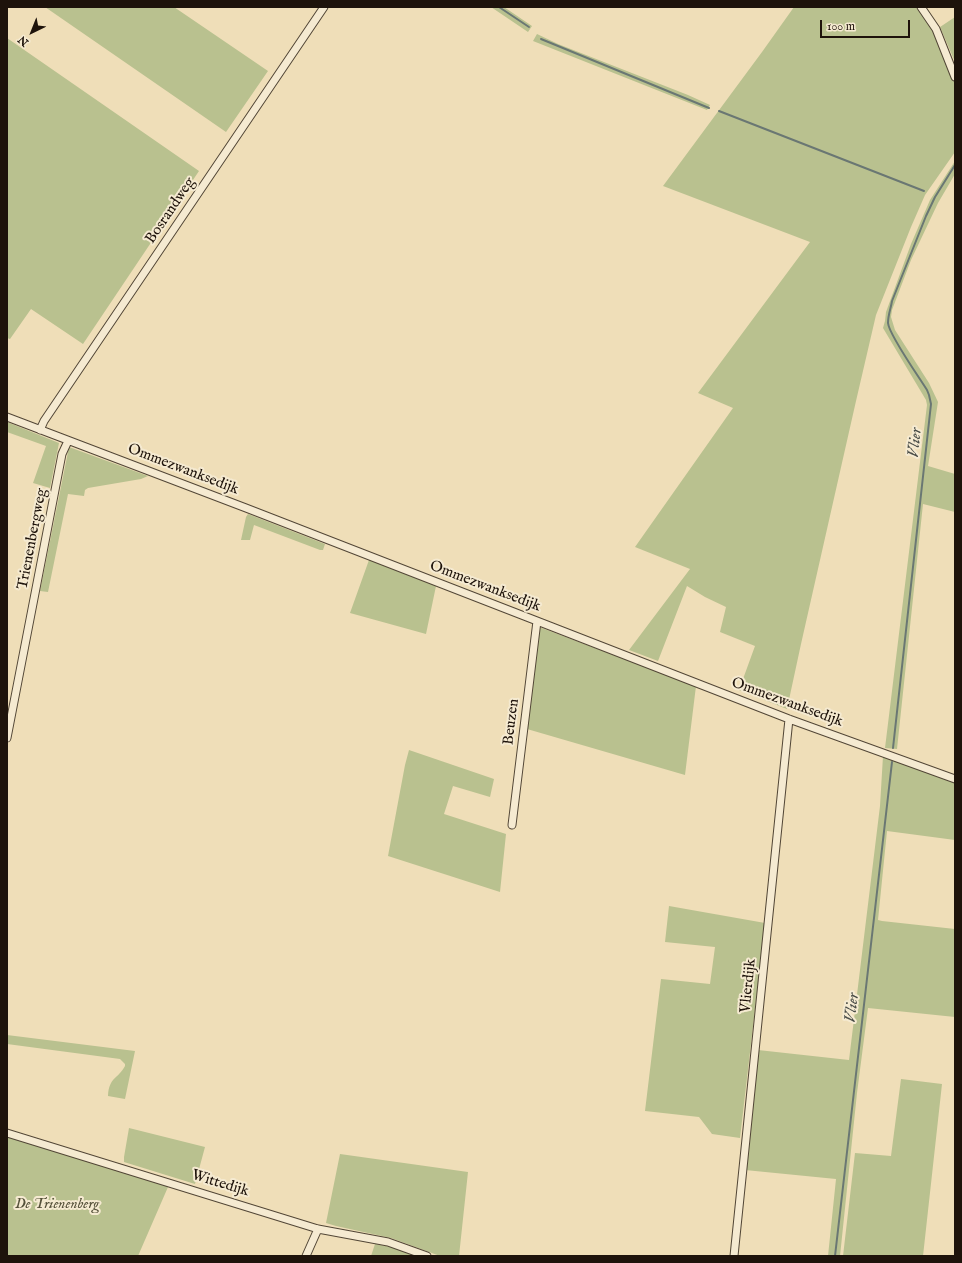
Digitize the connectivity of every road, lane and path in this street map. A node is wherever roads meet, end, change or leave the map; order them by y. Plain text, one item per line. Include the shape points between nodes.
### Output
1 (324, 7) edge
2 (921, 7) edge
3 (955, 77) edge
4 (7, 417) edge
5 (40, 430) junction
6 (68, 441) junction
7 (537, 621) junction
8 (790, 719) junction
9 (7, 738) edge
10 (955, 778) edge
11 (512, 825) dead end
12 (7, 1133) edge
13 (318, 1229) junction
14 (306, 1256) edge
15 (427, 1256) edge
16 (734, 1256) edge

1 - 5 street, Bosrandweg
2 - 3 street via 936,29
4 - 5 street, Ommezwanksedijk
5 - 6 street, Ommezwanksedijk
6 - 7 street, Ommezwanksedijk
6 - 9 street, Trienenbergweg via 62,454
7 - 8 street, Ommezwanksedijk
7 - 11 street, Beuzen
8 - 10 street, Ommezwanksedijk
8 - 16 street, Vlierdijk
12 - 13 street, Wittedijk
13 - 14 street
13 - 15 street, Wittedijk via 388,1242

